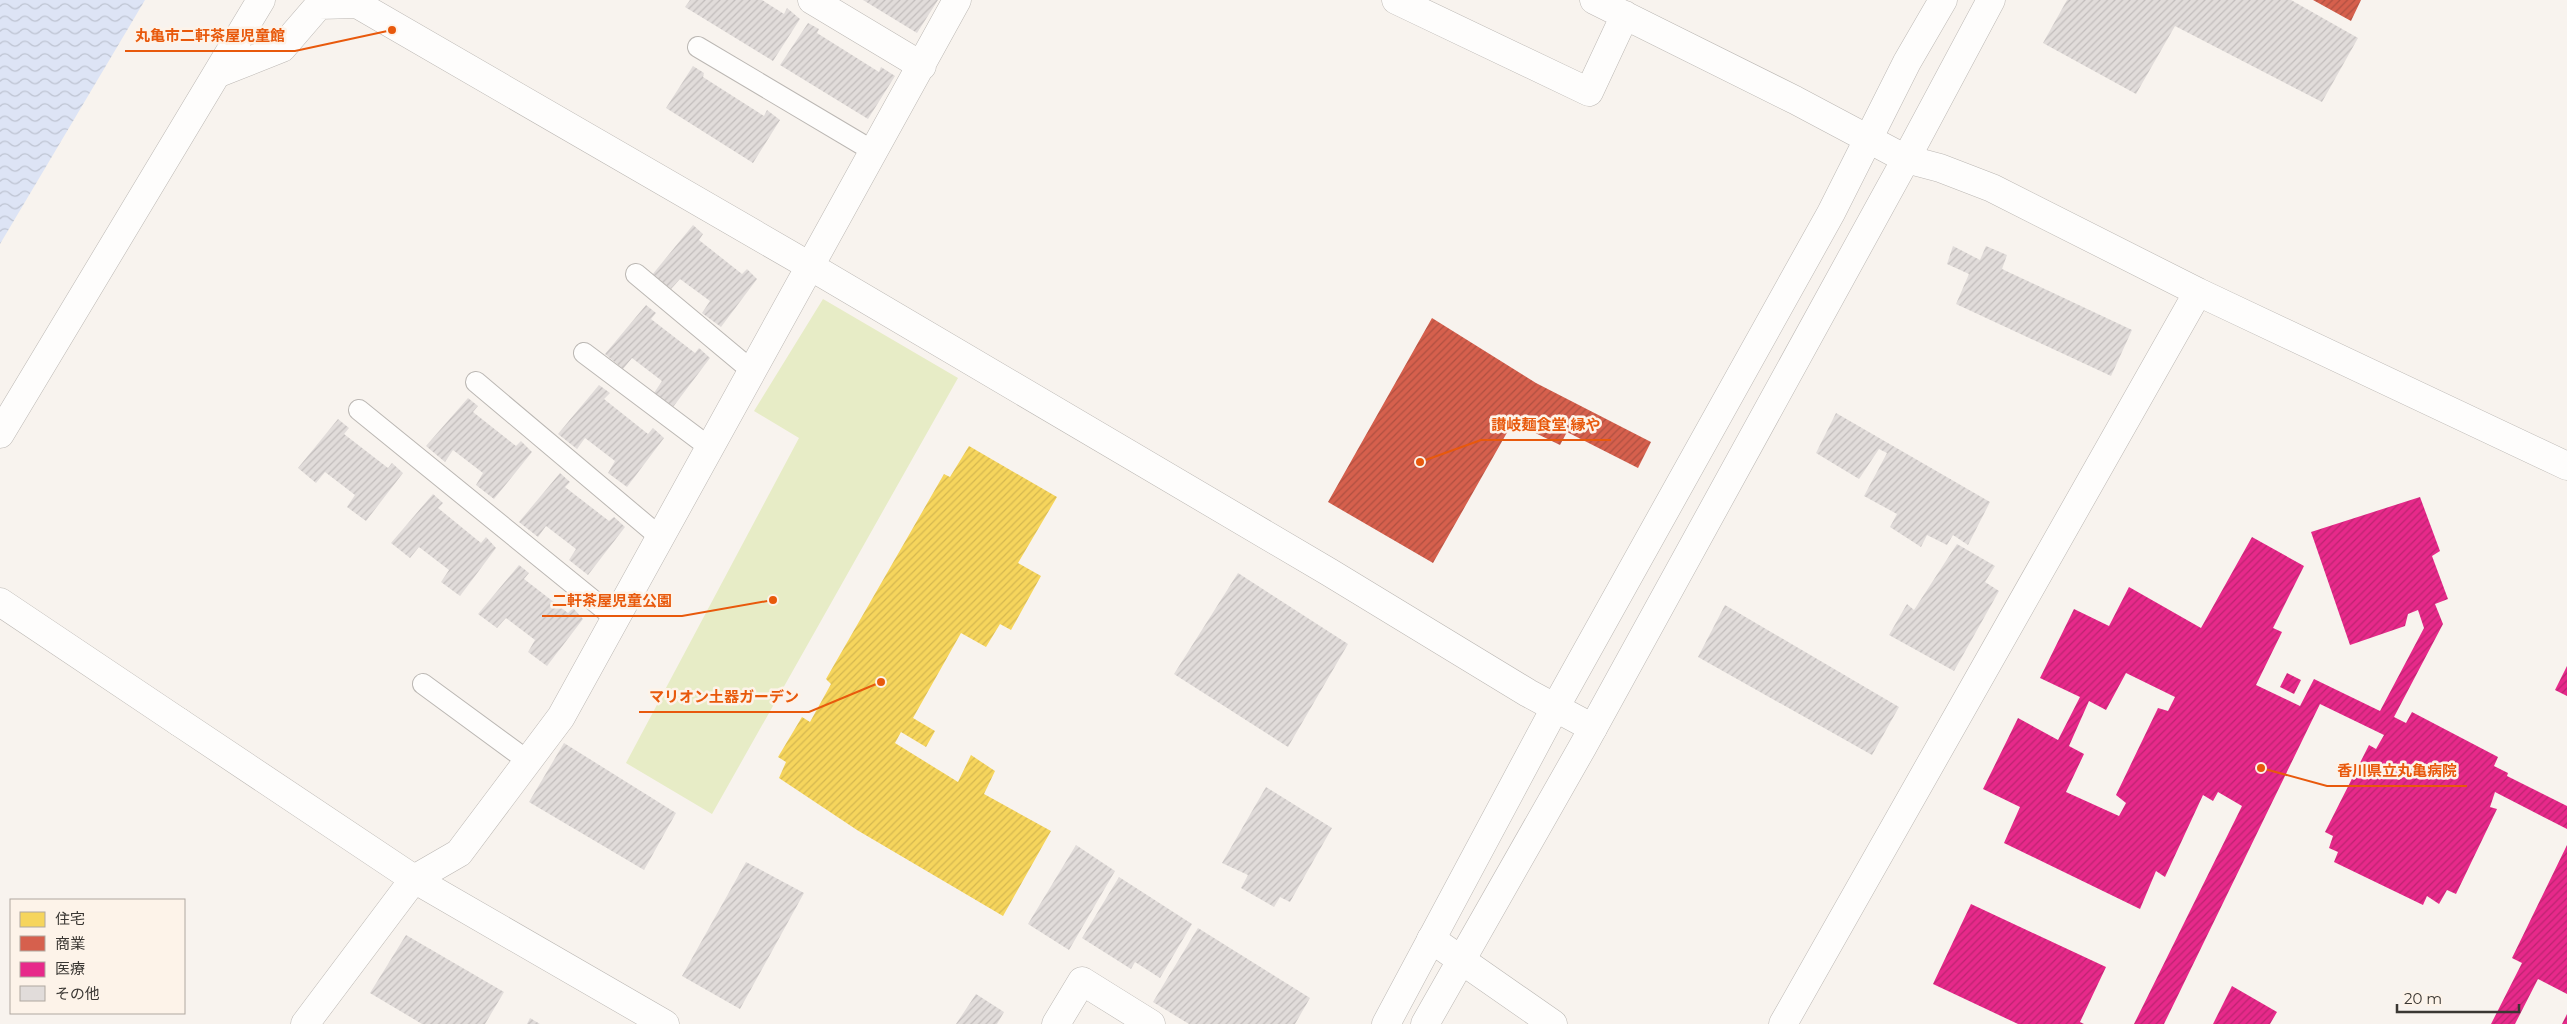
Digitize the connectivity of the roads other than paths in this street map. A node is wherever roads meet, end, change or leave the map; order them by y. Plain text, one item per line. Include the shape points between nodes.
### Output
1 (261, 0) edge
2 (812, 0) edge
3 (957, 0) edge
4 (1396, 0) edge
5 (1594, 0) edge
6 (1943, 0) edge
7 (1991, 0) edge
8 (1625, 15) junction
9 (698, 47) dead end
10 (922, 66) junction
11 (218, 73) junction
12 (1868, 141) junction
13 (873, 151) junction
14 (1906, 159) junction
15 (808, 265) junction
16 (636, 274) dead end
17 (2198, 292) junction
18 (584, 353) dead end
19 (751, 370) junction
20 (476, 382) dead end
21 (359, 410) dead end
22 (0, 434) edge
23 (709, 447) junction
24 (2567, 466) edge
25 (660, 537) junction
26 (0, 602) edge
27 (615, 618) junction
28 (422, 684) dead end
29 (1555, 708) junction
30 (1593, 728) junction
31 (528, 761) junction
32 (414, 879) junction
33 (1431, 939) junction
34 (1461, 960) junction
35 (1393, 1022) edge
36 (305, 1024) edge
37 (665, 1024) edge
38 (1056, 1024) edge
39 (1151, 1024) edge
40 (1425, 1024) edge
41 (1553, 1024) edge
42 (1783, 1024) edge

1 - 11 street
2 - 10 street
3 - 10 street
4 - 8 street via 1589,92
5 - 8 street
6 - 12 street via 1907,62
7 - 14 street
8 - 12 street via 1795,100
9 - 13 lane
10 - 13 street
11 - 15 street via 282,48 319,5 357,4
11 - 22 street
12 - 14 street
12 - 29 street
13 - 15 street
14 - 17 street via 1992,188
14 - 30 street
15 - 19 street
15 - 29 street
16 - 19 lane
17 - 24 street
17 - 42 street
18 - 23 lane
19 - 23 street
20 - 25 lane
21 - 27 lane
23 - 25 street
25 - 27 street
26 - 32 street
27 - 31 street via 561,717
28 - 31 lane
29 - 30 street
29 - 33 street
30 - 34 street
31 - 32 street via 459,853
32 - 36 street
32 - 37 street
33 - 34 street
33 - 35 street
34 - 40 street
34 - 41 street
38 - 39 street via 1082,981

